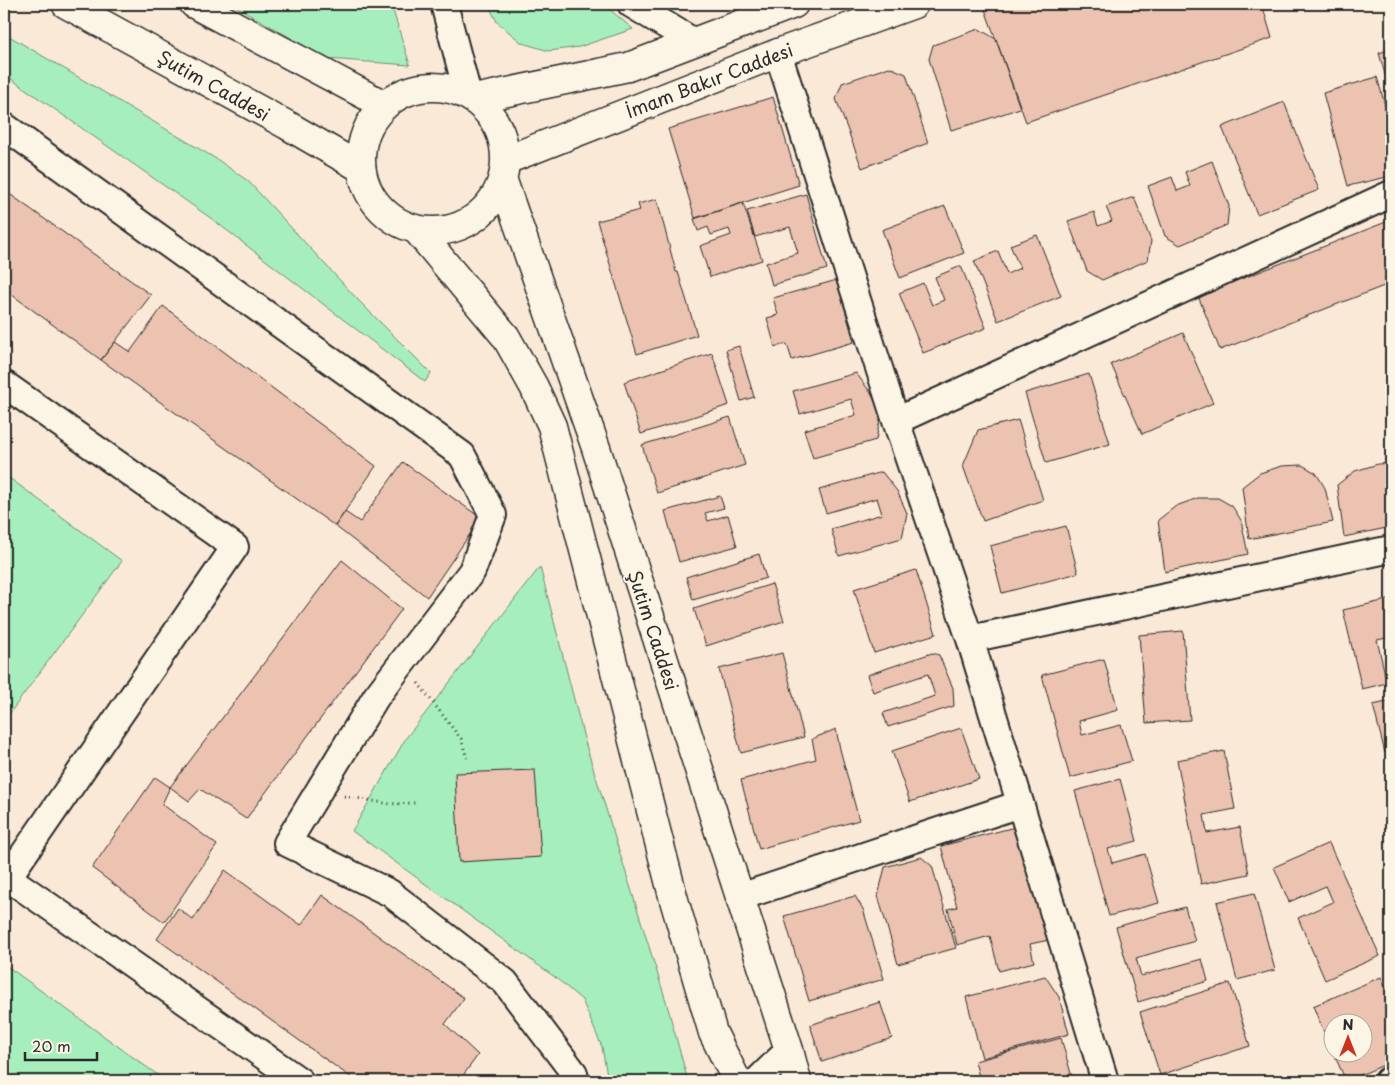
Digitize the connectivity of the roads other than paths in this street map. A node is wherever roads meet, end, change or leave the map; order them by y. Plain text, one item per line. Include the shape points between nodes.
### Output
1 (66, 4) edge
2 (194, 4) edge
3 (444, 4) edge
4 (631, 4) edge
5 (794, 4) edge
6 (914, 4) edge
7 (694, 42) junction
8 (778, 53) junction
9 (471, 97) junction
10 (384, 105) junction
11 (4, 126) edge
12 (361, 168) junction
13 (504, 171) junction
14 (1391, 194) edge
15 (416, 229) junction
16 (4, 384) edge
17 (896, 421) junction
18 (1391, 549) edge
19 (970, 639) junction
20 (1020, 804) junction
21 (6, 880) edge
22 (740, 897) junction
23 (789, 1050) junction
24 (300, 1081) edge
25 (575, 1081) edge
26 (737, 1081) edge
27 (757, 1081) edge
28 (797, 1081) edge
29 (1105, 1081) edge

1 - 12 main road, Şutim Caddesi
2 - 10 main road
3 - 9 street
4 - 7 street
5 - 7 main road
6 - 8 main road, İmam Bakır Caddesi
7 - 9 main road via 628,67
8 - 13 main road, İmam Bakır Caddesi
8 - 17 street
9 - 10 main road via 447,87 424,87 403,93
9 - 13 main road via 488,111 498,125 504,142
10 - 12 main road via 370,123 362,145
11 - 25 street via 462,455 493,515 472,571 376,697 287,844 390,893 505,982 574,1073
12 - 15 main road via 367,189 379,207 396,221
13 - 15 main road via 493,201 472,220 459,227 437,231
13 - 22 main road, Şutim Caddesi
14 - 17 street
15 - 26 main road via 506,337 552,426 674,900 713,1033
16 - 21 street via 235,547
17 - 19 street
18 - 19 street
19 - 20 street
20 - 22 street
20 - 29 street
21 - 24 street
22 - 23 main road, Şutim Caddesi
23 - 27 street
23 - 28 main road, Şutim Caddesi

